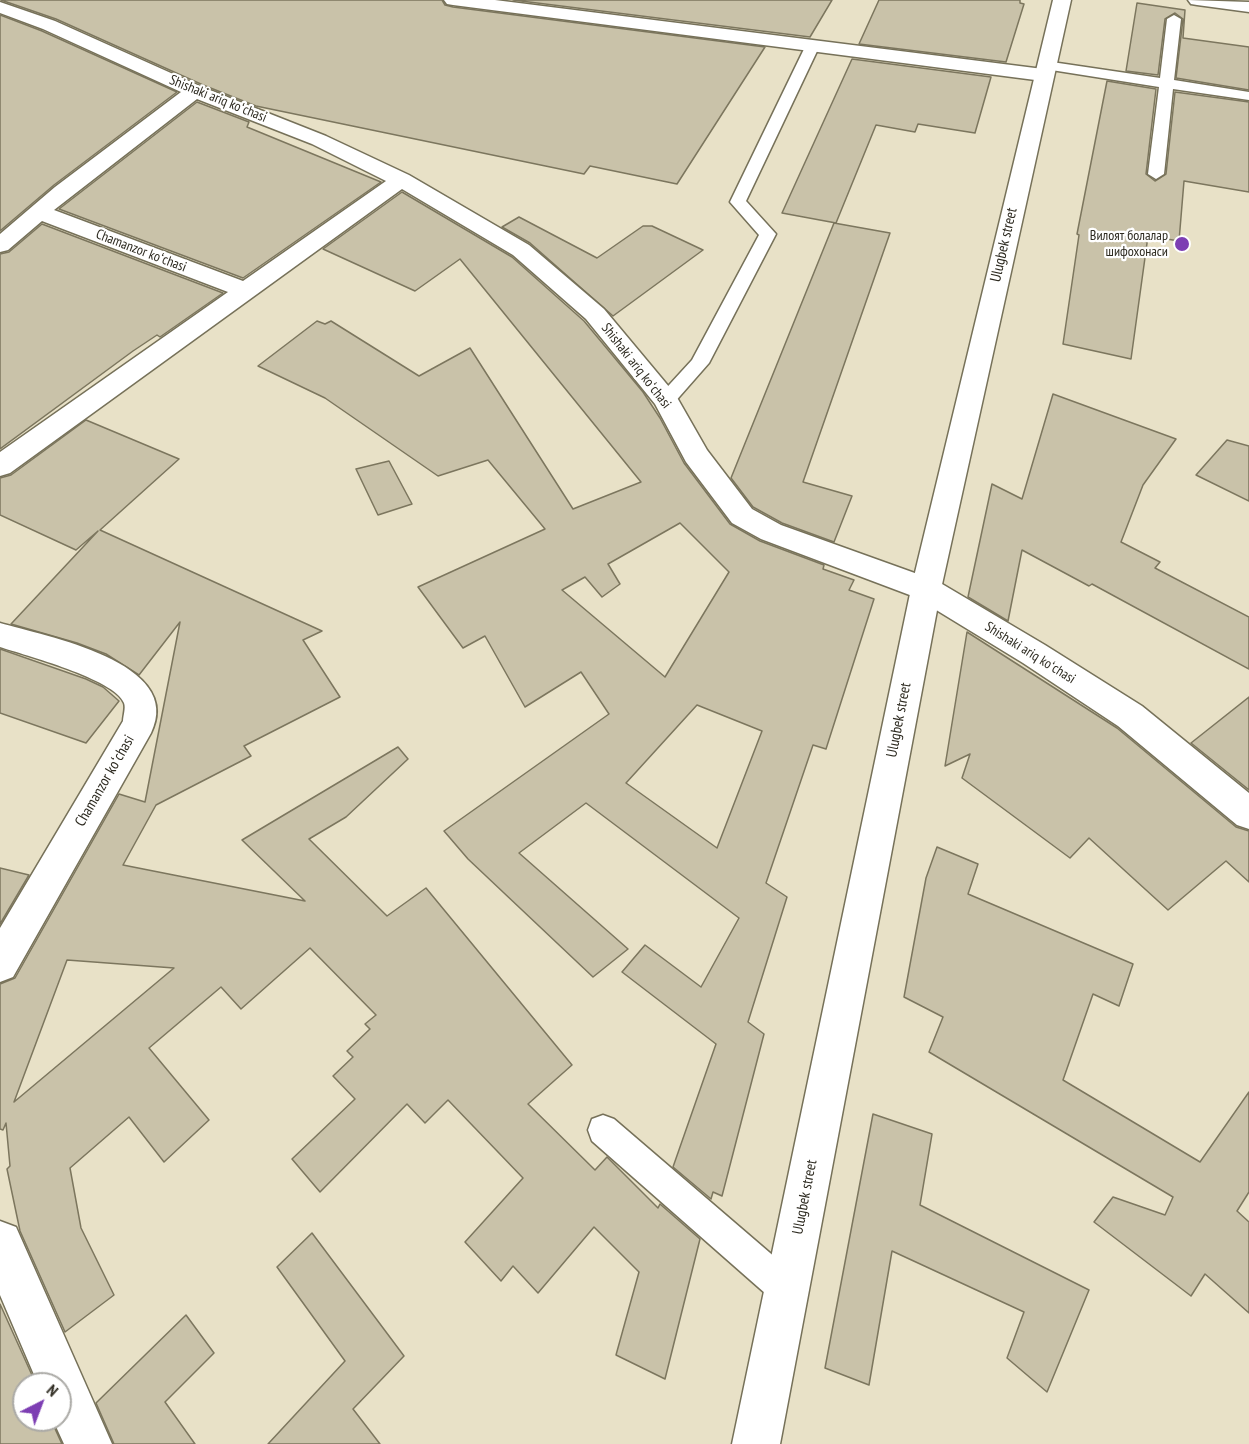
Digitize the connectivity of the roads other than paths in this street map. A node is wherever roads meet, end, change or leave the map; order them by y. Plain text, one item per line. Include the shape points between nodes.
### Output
1 (453, 0) edge
2 (1062, 0) edge
3 (1197, 0) edge
4 (0, 7) edge
5 (1249, 7) edge
6 (1174, 19) dead end
7 (812, 47) junction
8 (1044, 70) junction
9 (1166, 83) junction
10 (195, 91) junction
11 (1249, 96) edge
12 (1156, 174) dead end
13 (401, 180) junction
14 (39, 212) junction
15 (0, 245) edge
16 (244, 290) junction
17 (666, 400) junction
18 (0, 466) edge
19 (926, 589) junction
20 (0, 635) edge
21 (1249, 814) edge
22 (0, 964) edge
23 (603, 1130) dead end
24 (0, 1243) edge
25 (786, 1289) junction
26 (88, 1444) edge
27 (756, 1444) edge

1 - 7 street
2 - 8 street, Ulugbek street
3 - 5 street
4 - 10 street, Shishaki ariq koʻchasi
6 - 9 lane
7 - 8 street
7 - 17 lane via 738,202 768,234 700,363
8 - 9 lane
8 - 19 street, Ulugbek street
9 - 11 lane
9 - 12 lane
10 - 13 street, Shishaki ariq koʻchasi via 319,140
10 - 14 street
13 - 16 street
13 - 17 street, Shishaki ariq koʻchasi via 521,250 595,314
14 - 15 street
14 - 16 street, Chamanzor koʻchasi
16 - 18 street
17 - 19 street, Shishaki ariq koʻchasi via 696,455 742,516 771,532
19 - 21 street, Shishaki ariq koʻchasi via 1130,716
19 - 25 street, Ulugbek street
20 - 22 street, Chamanzor koʻchasi via 110,672 132,686 141,702 139,723
23 - 25 lane
24 - 26 street
25 - 27 street, Ulugbek street

